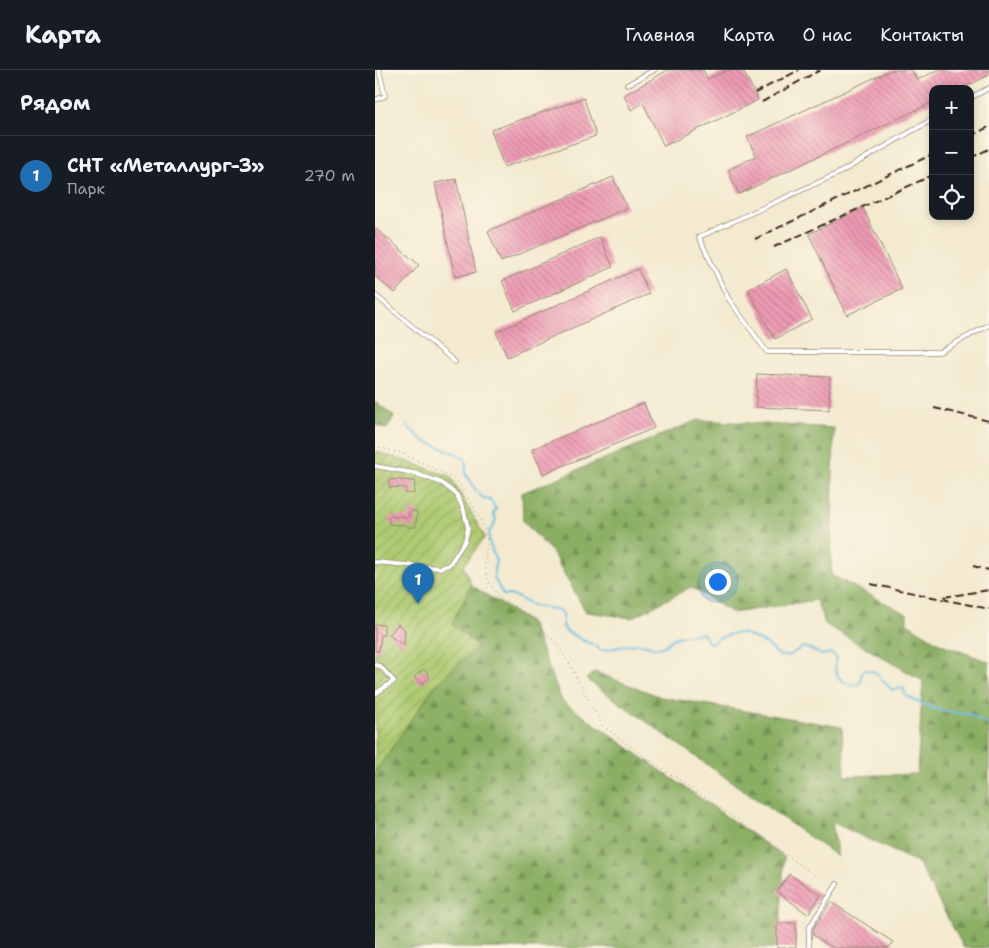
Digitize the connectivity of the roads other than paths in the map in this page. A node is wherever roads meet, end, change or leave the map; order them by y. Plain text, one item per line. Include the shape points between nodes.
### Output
1 (379, 70) edge
2 (654, 70) edge
3 (627, 85) dead end
4 (989, 88) edge
5 (974, 96) edge
6 (375, 100) edge
7 (929, 121) edge
8 (375, 295) edge
9 (989, 325) edge
10 (455, 362) dead end
11 (375, 466) edge
12 (375, 562) edge
13 (375, 665) edge
14 (375, 694) edge
15 (837, 884) dead end
16 (809, 948) edge

1 - 6 lane via 385,96
2 - 3 lane
4 - 5 lane
7 - 9 lane via 839,173 699,238 728,298 767,352 939,352
8 - 10 lane
11 - 12 lane via 414,473 442,483 457,495 468,528 465,541 449,565 439,568
13 - 14 lane via 394,681
15 - 16 lane via 809,928

